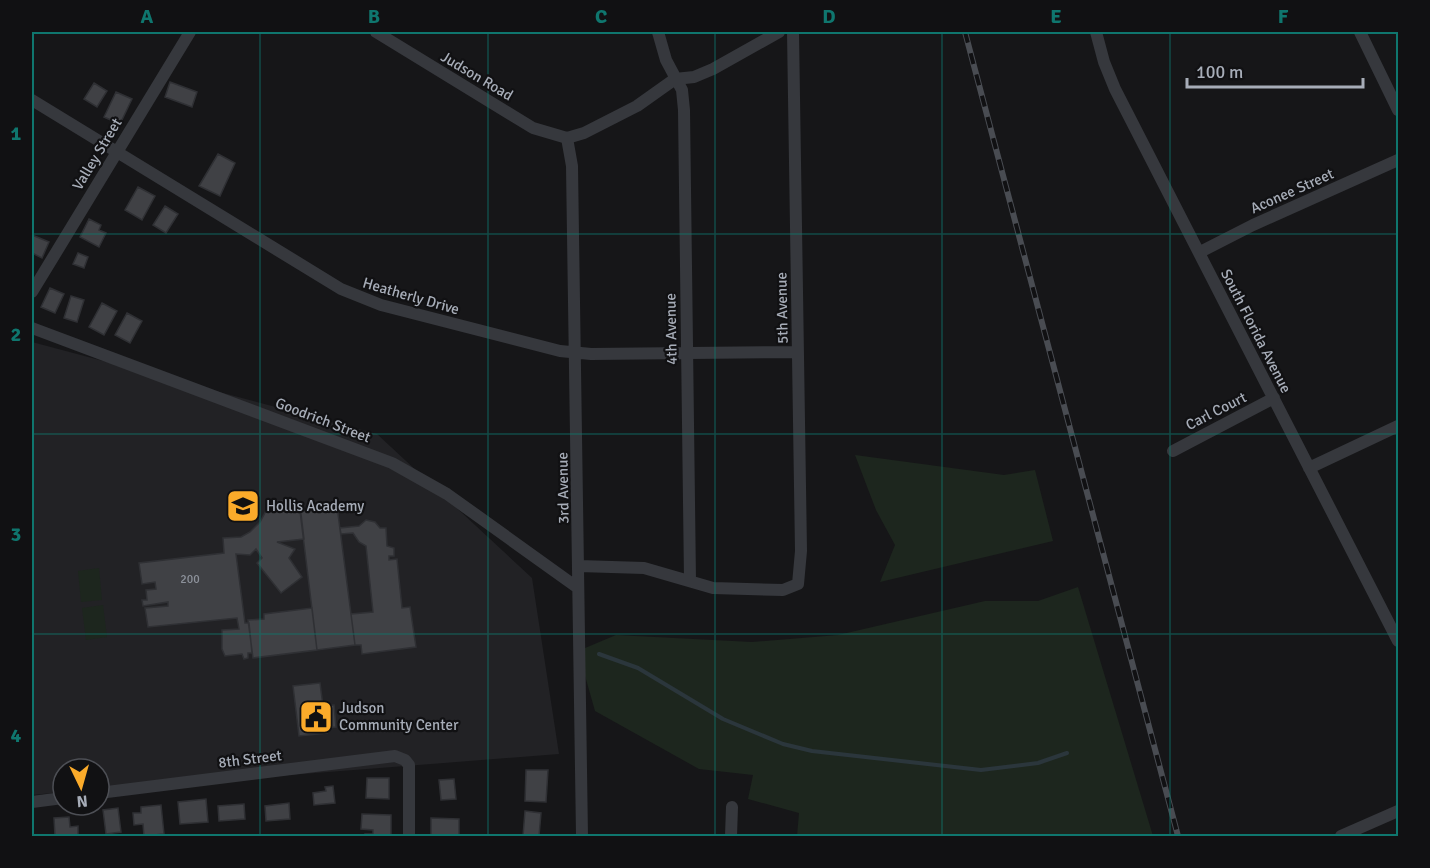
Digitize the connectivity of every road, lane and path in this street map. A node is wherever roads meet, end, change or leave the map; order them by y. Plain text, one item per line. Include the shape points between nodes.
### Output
1 (190, 32) edge
2 (376, 32) edge
3 (657, 32) edge
4 (779, 32) edge
5 (793, 32) edge
6 (1096, 32) edge
7 (1360, 32) edge
8 (675, 79) junction
9 (32, 100) edge
10 (1398, 110) edge
11 (567, 138) junction
12 (115, 152) junction
13 (1398, 160) edge
14 (1200, 252) junction
15 (32, 292) edge
16 (32, 328) edge
17 (575, 352) junction
18 (798, 352) junction
19 (686, 353) junction
20 (1274, 398) junction
21 (1398, 426) edge
22 (1173, 451) dead end
23 (1309, 468) junction
24 (579, 566) junction
25 (690, 580) junction
26 (578, 588) junction
27 (1398, 641) edge
28 (111, 792) edge
29 (51, 800) edge
30 (32, 802) edge
31 (732, 807) dead end
32 (1398, 811) edge
33 (410, 837) edge
34 (582, 837) edge
35 (731, 837) edge
36 (1341, 837) edge

1 - 12 street, Valley Street
2 - 11 street, Judson Road via 534,128
3 - 8 street, 4th Avenue
4 - 8 street via 713,69
5 - 18 street, 5th Avenue
6 - 14 street, South Florida Avenue via 1115,89
7 - 10 street
8 - 11 street via 637,106
8 - 19 street, 4th Avenue via 682,90 684,110
9 - 12 street, Heatherly Drive
11 - 17 street, 3rd Avenue via 572,166
12 - 15 street, Valley Street
12 - 17 street, Heatherly Drive via 357,297 467,328
13 - 14 street, Aconee Street
14 - 20 street, South Florida Avenue
16 - 26 street, Goodrich Street via 392,463 447,494
17 - 19 street, Heatherly Drive
17 - 24 street, 3rd Avenue
18 - 19 street, Heatherly Drive
18 - 25 street, 5th Avenue via 798,584 783,590 713,588
19 - 25 street, 4th Avenue
20 - 22 street, Carl Court
20 - 23 street, South Florida Avenue
21 - 23 street
23 - 27 street, South Florida Avenue
24 - 25 street via 644,568
24 - 26 street, 3rd Avenue
26 - 34 street, 3rd Avenue
28 - 33 street, 8th Street via 387,757 405,760 410,774
29 - 30 street
31 - 35 street
32 - 36 street

